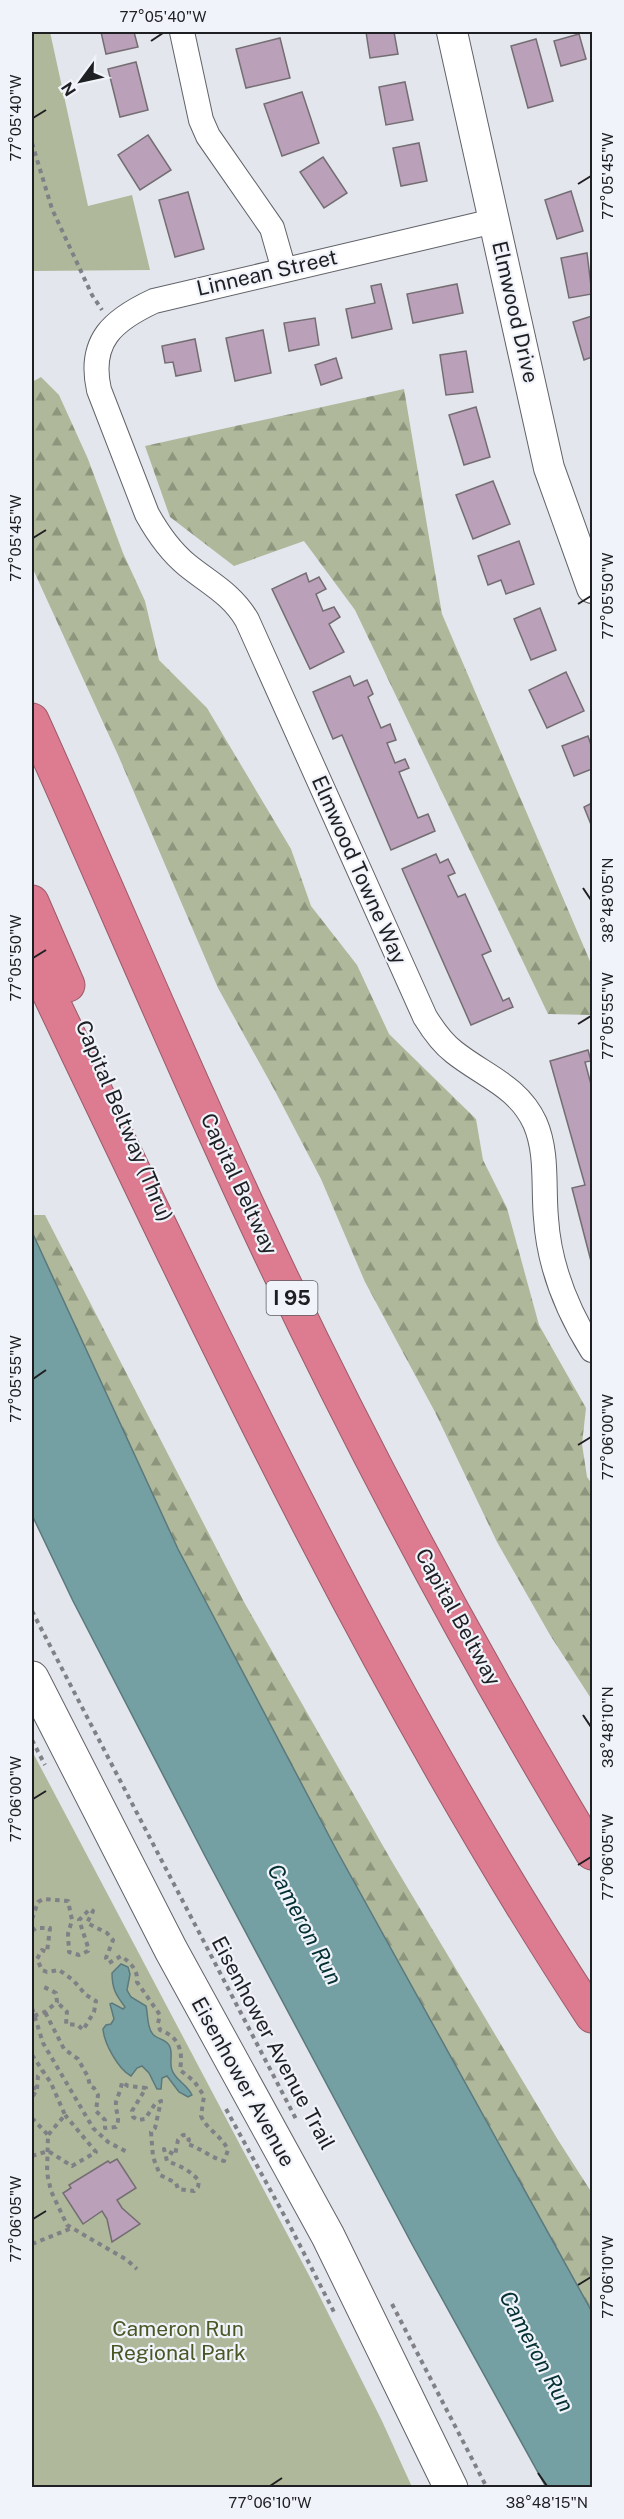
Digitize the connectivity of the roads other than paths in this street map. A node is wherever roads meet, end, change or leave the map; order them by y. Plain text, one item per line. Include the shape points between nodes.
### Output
1 (182, 32) edge
2 (452, 32) edge
3 (494, 221) junction
4 (284, 270) junction
5 (99, 390) joint
6 (592, 588) edge
7 (32, 720) edge
8 (32, 902) edge
9 (32, 958) edge
10 (216, 1341) junction
11 (592, 1350) edge
12 (32, 1678) edge
13 (592, 1853) edge
14 (592, 2016) edge
15 (451, 2487) edge

1 - 4 street via 201,120 208,136 268,220
2 - 3 street, Elmwood Drive
3 - 4 street, Linnean Street
3 - 6 street, Elmwood Drive via 549,468
4 - 5 street, Linnean Street via 171,296 138,309 117,324 102,342 95,357
5 - 11 street, Elmwood Towne Way via 156,531 185,564 236,602 248,620 425,1017 442,1042 514,1092 534,1121 541,1137 553,1264 570,1311
7 - 13 highway, Capital Beltway / I 95 via 180,1057 349,1414
8 - 10 highway, Capital Beltway (Thru)
9 - 10 highway
10 - 14 highway via 416,1722 536,1929
12 - 15 main road, Eisenhower Avenue via 171,1950 328,2236

